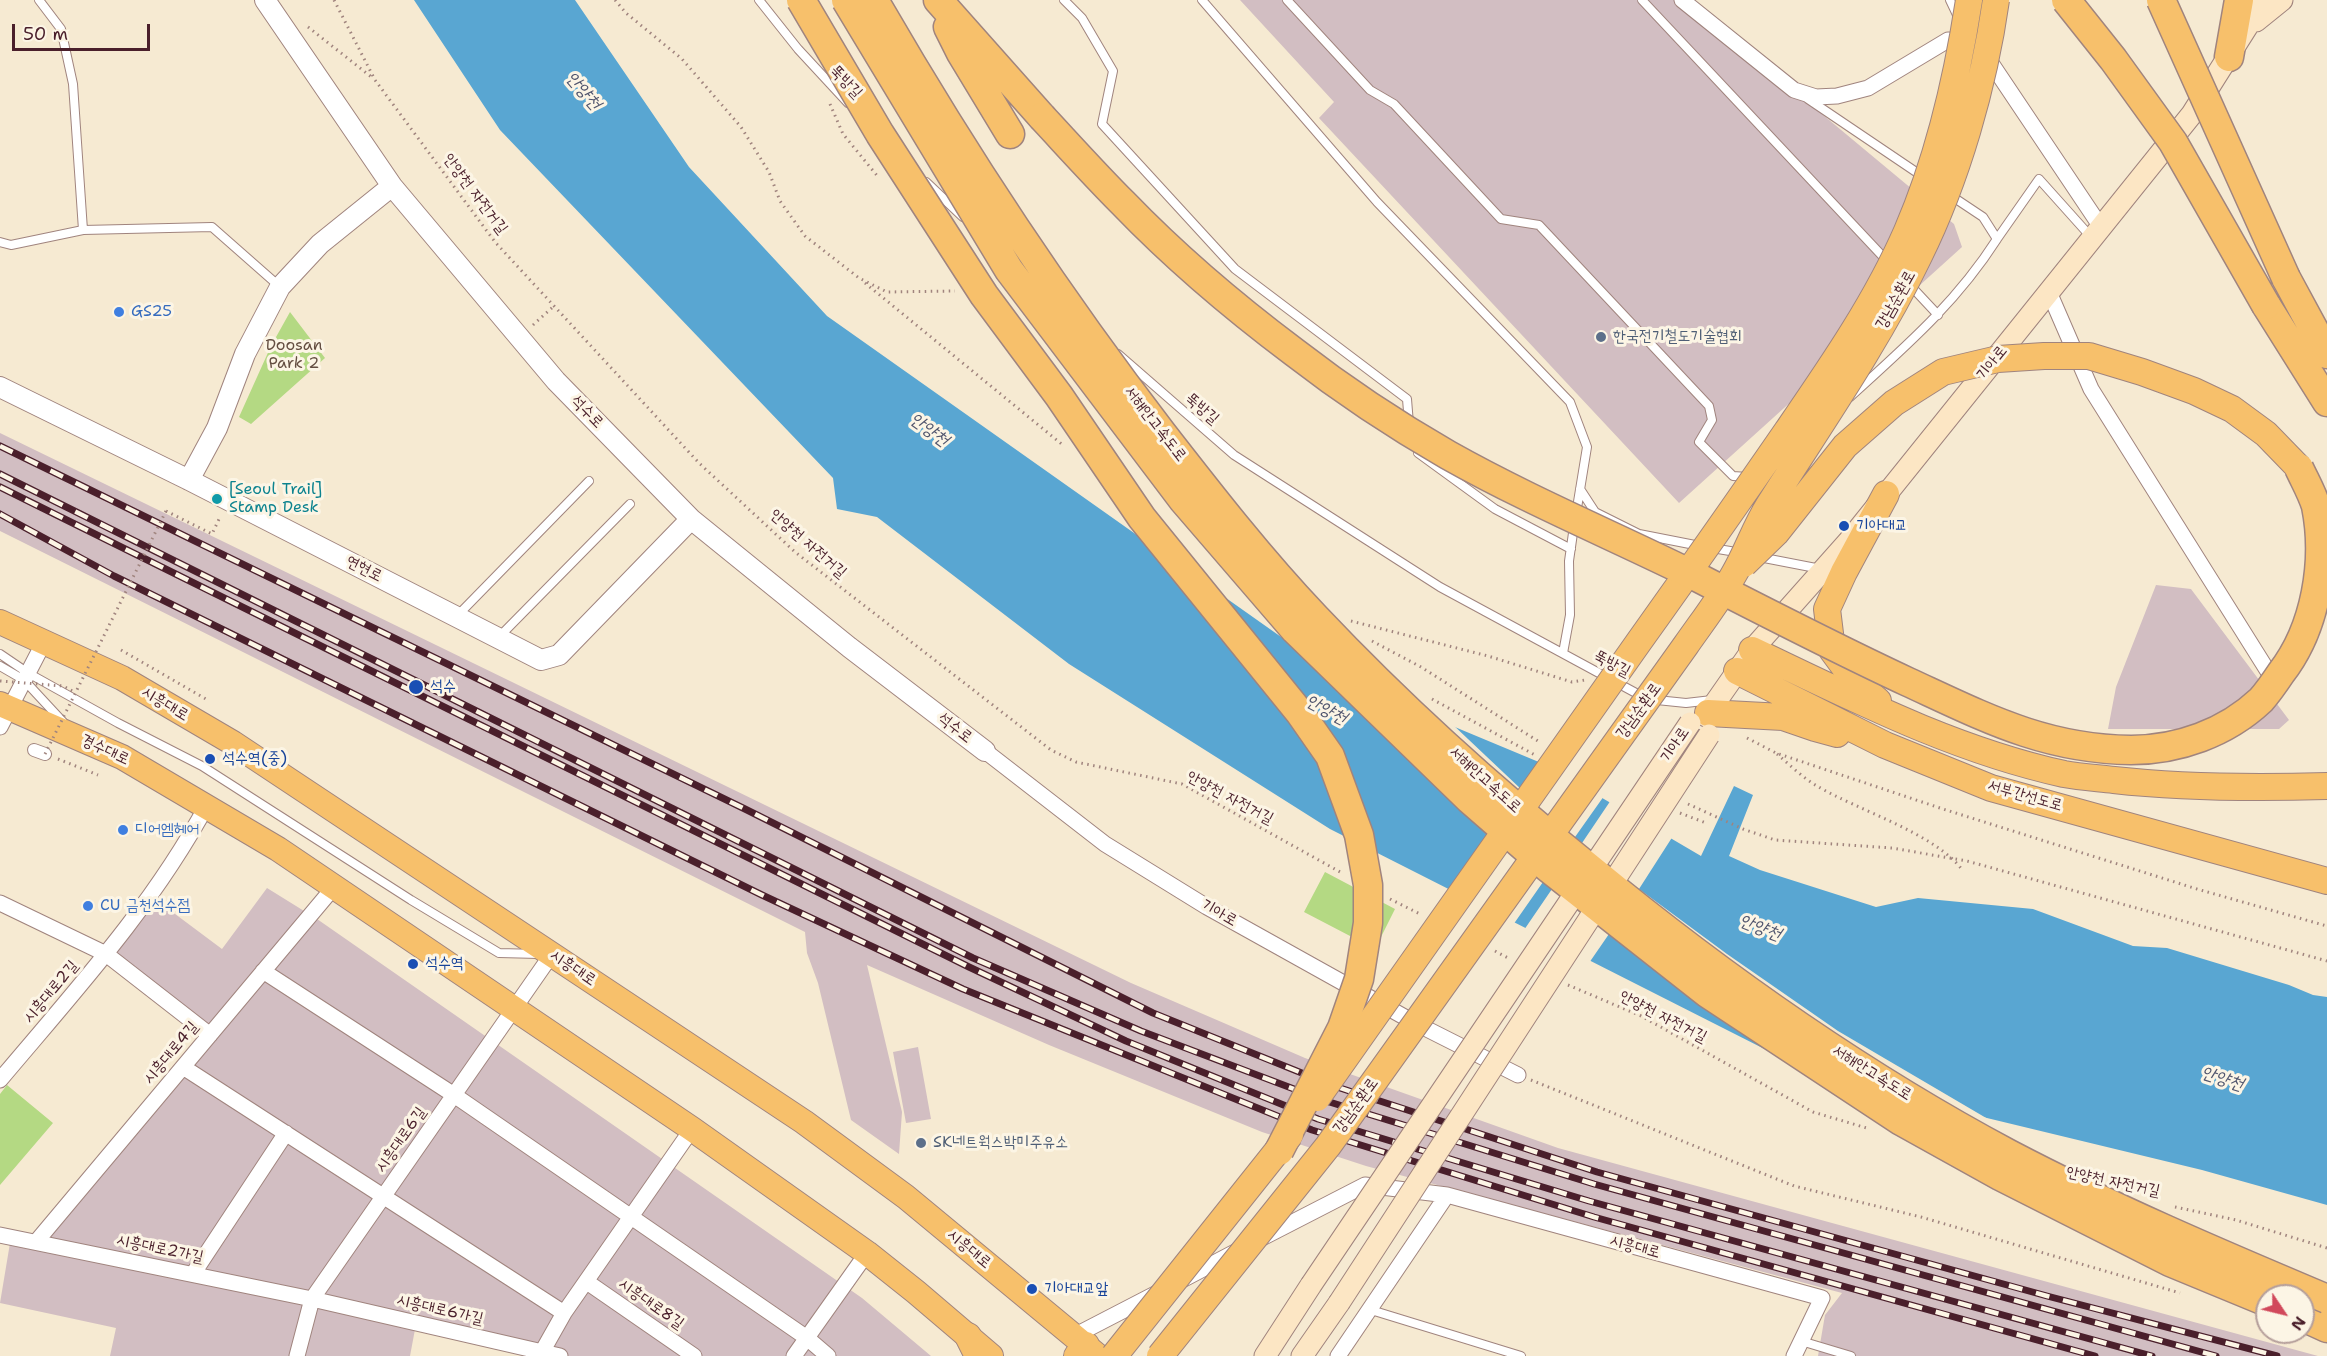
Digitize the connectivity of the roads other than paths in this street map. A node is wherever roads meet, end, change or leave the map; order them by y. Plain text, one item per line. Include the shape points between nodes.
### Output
1 (39, 0) edge
2 (265, 0) edge
3 (759, 0) edge
4 (801, 0) edge
5 (846, 0) edge
6 (874, 0) edge
7 (937, 0) edge
8 (1064, 0) edge
9 (1202, 0) edge
10 (1287, 0) edge
11 (1642, 0) edge
12 (1682, 0) edge
13 (1950, 0) edge
14 (1969, 0) edge
15 (1996, 0) edge
16 (2066, 0) edge
17 (2161, 0) edge
18 (2239, 0) edge
19 (2264, 0) edge
20 (2282, 0) edge
21 (2248, 27) junction
22 (1969, 42) junction
23 (2229, 57) junction
24 (1794, 90) junction
25 (851, 107) dead end
26 (859, 115) dead end
27 (1010, 134) dead end
28 (914, 172) dead end
29 (922, 179) dead end
30 (1933, 184) dead end
31 (392, 186) junction
32 (1943, 190) dead end
33 (83, 230) junction
34 (2097, 233) junction
35 (1997, 239) junction
36 (0, 242) edge
37 (1014, 262) dead end
38 (280, 287) junction
39 (2049, 292) junction
40 (1049, 293) dead end
41 (1938, 315) junction
42 (2327, 354) edge
43 (0, 387) edge
44 (2327, 402) edge
45 (1798, 445) dead end
46 (1772, 468) dead end
47 (2299, 468) junction
48 (189, 480) junction
49 (589, 481) dead end
50 (1580, 489) junction
51 (1886, 494) junction
52 (2327, 503) edge
53 (630, 504) dead end
54 (691, 519) junction
55 (1571, 549) junction
56 (1822, 569) junction
57 (1735, 573) junction
58 (457, 616) junction
59 (0, 622) edge
60 (498, 638) junction
61 (44, 642) junction
62 (1752, 650) junction
63 (1563, 653) junction
64 (0, 654) edge
65 (0, 666) edge
66 (1737, 671) junction
67 (2269, 673) dead end
68 (26, 676) junction
69 (3, 713) edge
70 (1706, 717) junction
71 (1901, 721) junction
72 (76, 737) junction
73 (1885, 745) junction
74 (985, 751) joint
75 (2327, 786) edge
76 (207, 805) junction
77 (2327, 880) edge
78 (334, 887) junction
79 (0, 903) edge
80 (106, 954) junction
81 (552, 954) junction
82 (263, 971) junction
83 (514, 1008) junction
84 (210, 1035) junction
85 (183, 1067) junction
86 (1518, 1075) road end
87 (0, 1080) edge
88 (454, 1095) junction
89 (692, 1129) junction
90 (286, 1133) junction
91 (1279, 1151) junction
92 (1448, 1195) junction
93 (383, 1196) junction
94 (630, 1217) junction
95 (0, 1235) edge
96 (36, 1242) junction
97 (867, 1253) junction
98 (193, 1274) junction
99 (587, 1282) junction
100 (2255, 1297) edge
101 (312, 1299) junction
102 (2327, 1299) edge
103 (1371, 1310) junction
104 (564, 1313) junction
105 (807, 1338) junction
106 (1801, 1341) junction
107 (973, 1346) edge
108 (1084, 1348) edge
109 (542, 1352) junction
110 (297, 1356) edge
111 (560, 1356) edge
112 (694, 1356) edge
113 (794, 1356) edge
114 (828, 1356) edge
115 (991, 1356) edge
116 (1114, 1356) edge
117 (1160, 1356) edge
118 (1265, 1356) edge
119 (1302, 1356) edge
120 (1338, 1356) edge
121 (1521, 1356) edge
122 (1794, 1356) edge
123 (1851, 1356) edge

1 - 33 lane via 61,29 73,84
2 - 31 street, 석수로
3 - 25 lane, 뚝방길
4 - 91 highway, bridge via 880,134 984,295 1142,518 1300,713 1330,756 1359,835 1368,885 1368,923 1359,979 1342,1028
5 - 100 highway, 서해안고속도로, bridge via 1008,270 1183,500 1295,630 1469,799 1547,867 1707,993 1901,1121 2170,1262
6 - 102 highway, 서해안고속도로, bridge via 1033,257 1104,358 1202,484 1314,615 1488,784 1633,905 1719,970 1816,1038 1915,1100 2009,1154 2177,1236
7 - 27 highway via 961,53
7 - 47 highway, bridge via 1124,205 1236,306 1383,415 1449,455 1853,656 2002,725 2054,741 2130,750 2179,746 2232,723 2261,699 2303,638 2323,570 2322,531 2316,505
8 - 55 lane via 1082,18 1113,71 1102,124 1234,269 1407,399 1410,447 1495,509
9 - 50 lane via 1377,202 1569,402 1587,447
10 - 46 lane via 1370,90 1394,104 1501,219 1539,225 1709,406 1712,420 1699,442 1733,476 1751,477
11 - 41 lane
12 - 24 street
13 - 22 lane
14 - 91 highway, 강남순환로, bridge via 1948,112 1930,170 1906,232 1846,342 1733,509
15 - 57 highway, 강남순환로, bridge via 1972,111 1920,255 1886,320 1756,525
16 - 44 highway, bridge via 2173,142 2266,305
17 - 42 highway, bridge via 2286,278
18 - 23 highway
19 - 21 main road, 기아로
20 - 21 main road
21 - 23 main road, 기아로
22 - 24 street via 1948,40 1868,88 1816,97
22 - 34 street via 1988,57
23 - 34 main road, 기아로 via 2192,114
24 - 30 lane
26 - 28 lane, 뚝방길
29 - 37 lane
31 - 38 street via 320,243
31 - 54 street, 석수로 via 556,381
32 - 35 lane via 1983,217
33 - 36 lane via 11,245
33 - 38 lane via 212,227
34 - 35 lane via 2039,179
34 - 39 main road, 기아로
35 - 41 lane
38 - 48 street via 244,354 217,428
39 - 51 main road, 기아로
39 - 67 street via 2091,389
40 - 63 lane, 뚝방길 via 1234,455 1440,587
41 - 45 lane
43 - 48 street, 연현로
47 - 52 highway, bridge
47 - 57 highway, bridge via 2266,434 2232,409 2142,372 2089,356 1998,359 1943,372 1893,403 1845,446 1776,534
48 - 58 street, 연현로 via 226,505
49 - 58 lane
50 - 55 lane
50 - 56 lane via 1595,512 1639,534
51 - 56 main road, 기아로
51 - 71 highway via 1827,609 1832,650 1854,680
53 - 60 lane
54 - 60 street, 연현로 via 559,655 541,660
54 - 74 street, 석수로
55 - 63 lane via 1570,615
56 - 62 main road, 기아로
57 - 117 highway, 강남순환로, bridge via 1328,1146
58 - 60 street, 연현로
59 - 61 main road
61 - 68 street
61 - 81 main road, 시흥대로 via 122,678 233,743
62 - 66 main road, 기아로
62 - 71 highway, 서부간선도로
63 - 70 lane, 뚝방길 via 1647,699 1686,703
64 - 68 lane
65 - 68 lane
66 - 70 main road, 기아로
66 - 73 highway, 서부간선도로
68 - 69 street
68 - 72 lane
68 - 81 lane via 202,766 499,953
69 - 72 main road, 경수대로
70 - 73 highway via 1783,717
70 - 118 main road, 기아로, bridge
70 - 119 main road, 기아로, bridge
71 - 75 highway, 서부간선도로 via 2001,757 2065,774 2211,788
72 - 76 main road, 경수대로 via 123,757
73 - 77 highway, 서부간선도로 via 1991,788
74 - 86 street, 기아로 via 1105,844 1208,907 1417,1024
76 - 78 main road
76 - 80 street, 시흥대로2길 via 151,896
78 - 82 street, 시흥대로4길
78 - 83 main road
79 - 80 street, 시흥대로2길
80 - 84 street, 시흥대로2길
80 - 87 street, 시흥대로2길
81 - 83 street, 시흥대로6길
81 - 108 main road, 시흥대로 via 804,1122 906,1197
82 - 84 street, 시흥대로4길
82 - 88 street
83 - 88 street, 시흥대로6길
83 - 89 main road
84 - 85 street, 시흥대로4길
85 - 90 street
85 - 96 street, 시흥대로4길
88 - 93 street, 시흥대로6길
88 - 94 street
89 - 94 street
89 - 97 main road
90 - 93 street
90 - 98 street
91 - 116 highway, 강남순환로, bridge
92 - 103 street
92 - 106 street, 시흥대로 via 1822,1298
92 - 108 street, 시흥대로 via 1365,1185
93 - 101 street, 시흥대로6길
93 - 104 street
94 - 99 street
94 - 105 street
95 - 96 street, 시흥대로2가길
96 - 98 street, 시흥대로2가길
97 - 105 street
97 - 107 main road
98 - 101 street, 시흥대로2가길
99 - 104 street
99 - 112 street, 시흥대로8길
101 - 109 street, 시흥대로6가길
101 - 110 street, 시흥대로6길
103 - 120 street
103 - 121 lane
104 - 109 street
105 - 113 street
105 - 114 street
106 - 122 street
106 - 123 lane
107 - 115 main road
109 - 111 street, 시흥대로6가길

